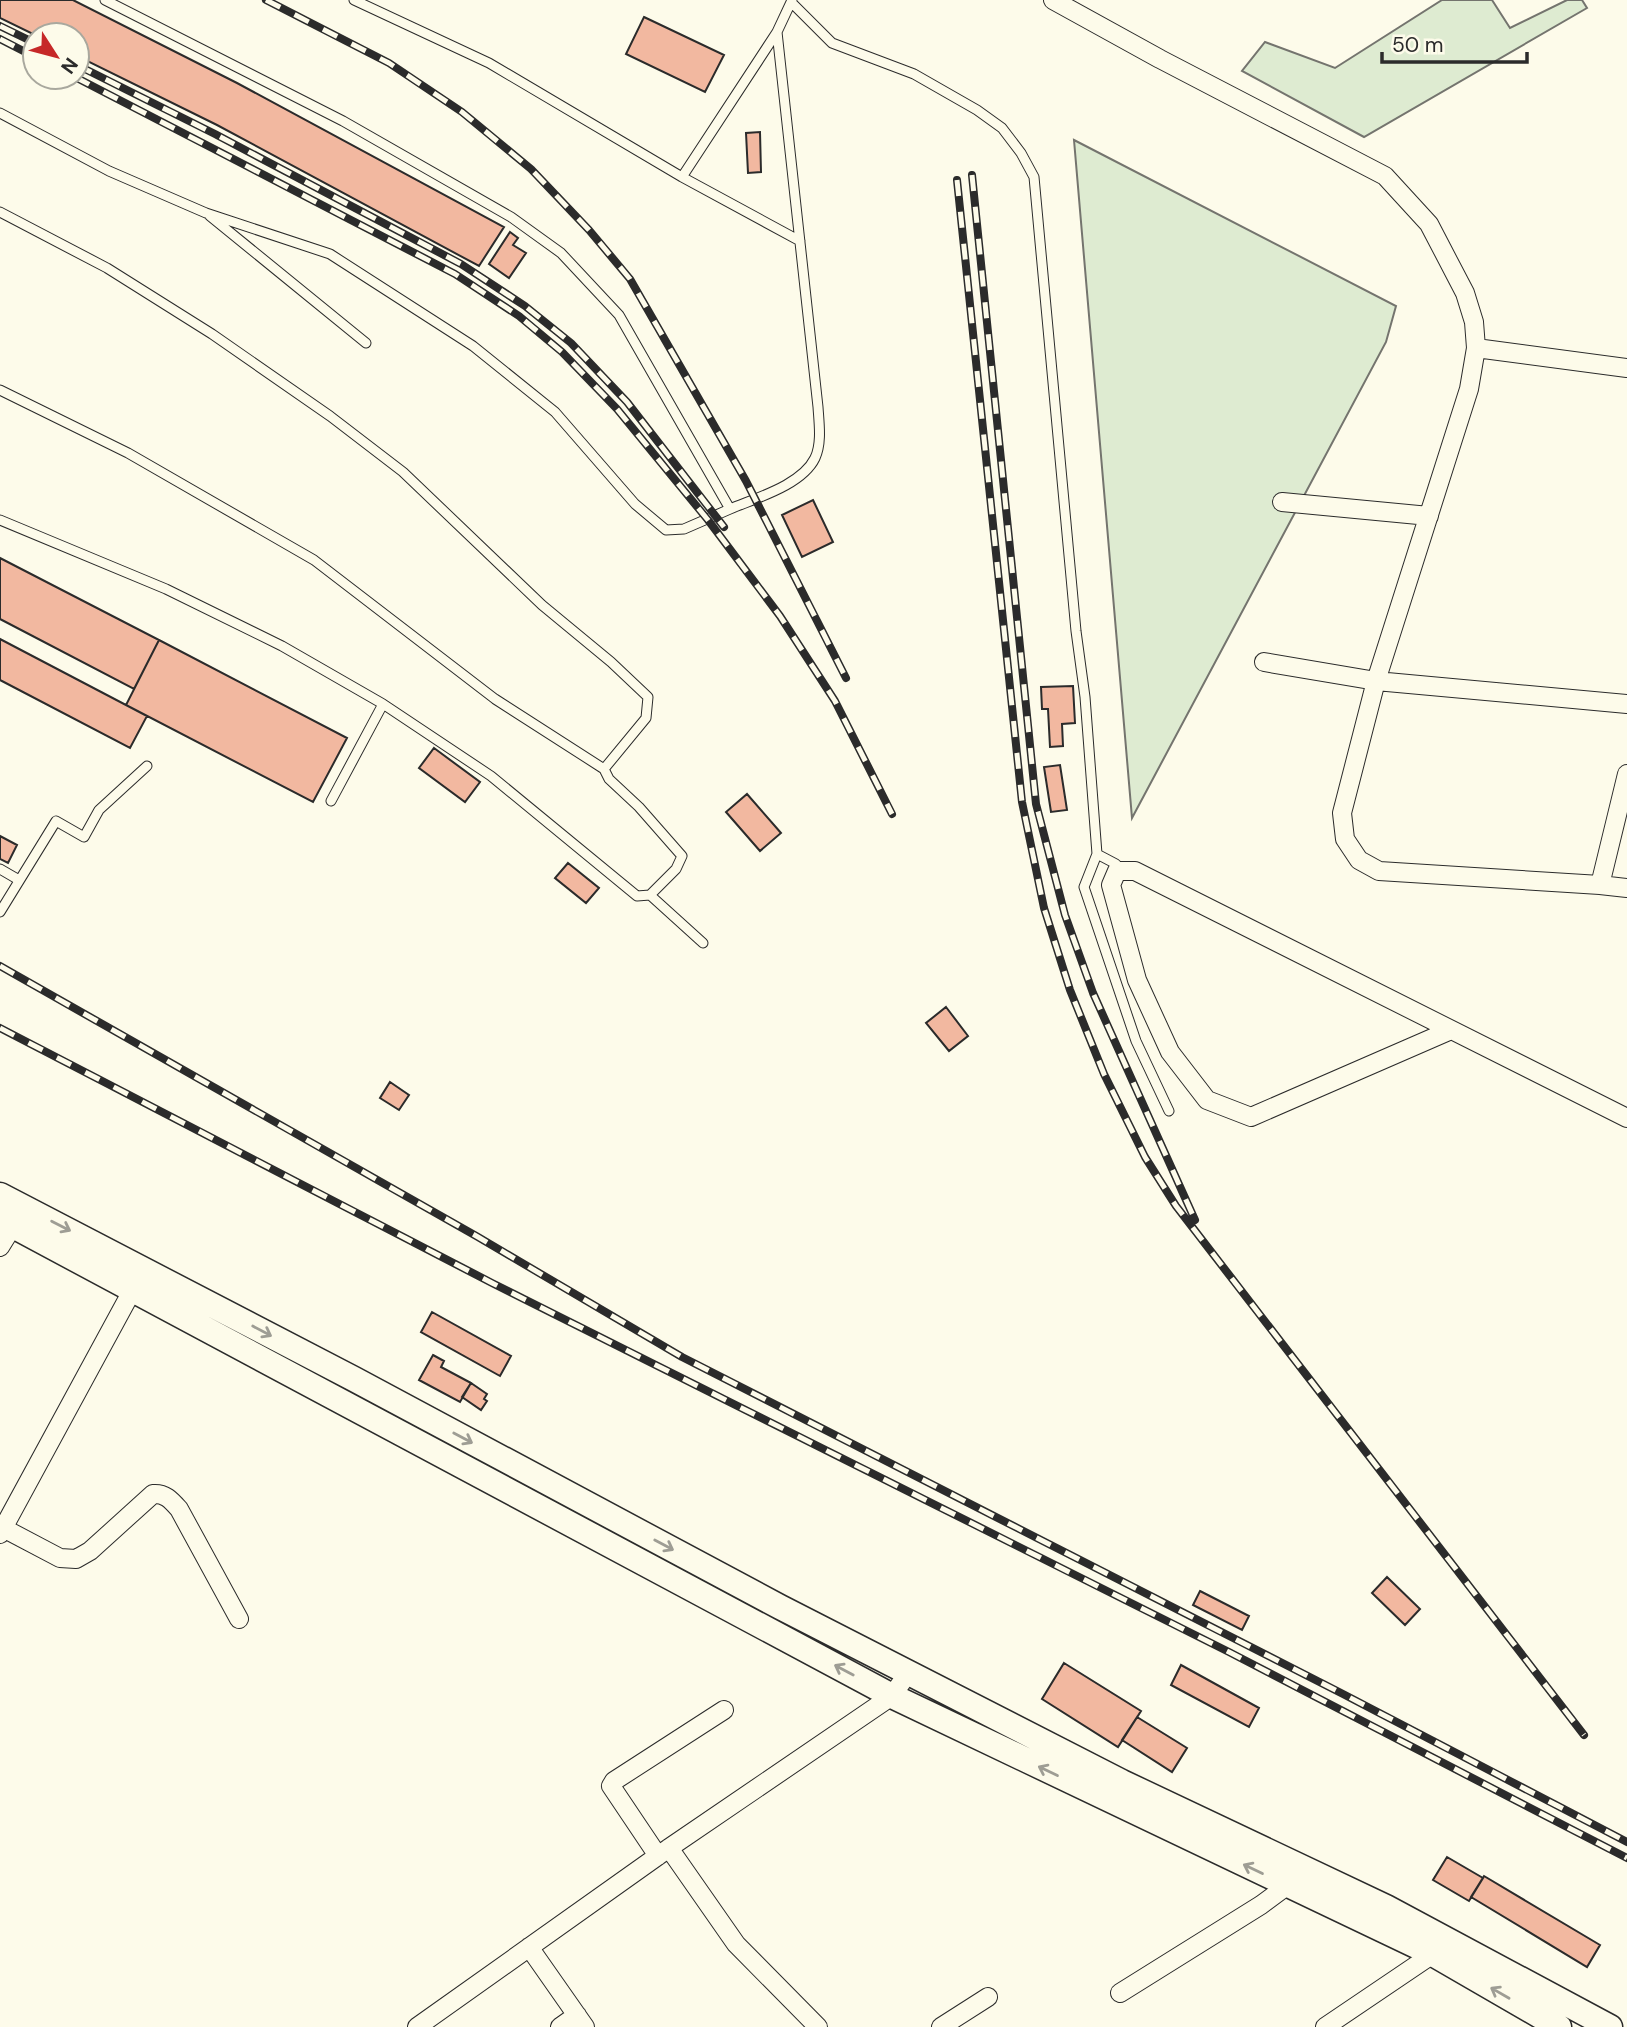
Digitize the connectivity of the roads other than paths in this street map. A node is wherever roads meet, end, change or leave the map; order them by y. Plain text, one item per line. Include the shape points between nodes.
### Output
1 (105, 0) edge
2 (354, 0) edge
3 (1054, 0) edge
4 (792, 1) edge
5 (777, 32) junction
6 (0, 113) edge
7 (682, 177) junction
8 (0, 212) edge
9 (206, 213) junction
10 (800, 241) junction
11 (366, 343) dead end
12 (1476, 348) junction
13 (1627, 369) edge
14 (0, 390) edge
15 (1282, 502) dead end
16 (730, 509) junction
17 (1429, 516) junction
18 (0, 520) edge
19 (1264, 662) dead end
20 (1376, 681) junction
21 (383, 704) junction
22 (1627, 704) edge
23 (147, 766) dead end
24 (604, 769) junction
25 (1627, 774) edge
26 (331, 801) dead end
27 (1097, 854) junction
28 (0, 869) edge
29 (1117, 871) junction
30 (19, 880) junction
31 (1600, 885) junction
32 (1627, 888) edge
33 (650, 895) junction
34 (0, 912) edge
35 (703, 943) dead end
36 (1451, 1030) junction
37 (1169, 1111) dead end
38 (1627, 1118) edge
39 (0, 1195) edge
40 (6, 1222) edge
41 (0, 1247) edge
42 (133, 1289) junction
43 (1, 1531) edge
44 (239, 1619) dead end
45 (908, 1673) junction
46 (892, 1696) junction
47 (724, 1710) dead end
48 (664, 1852) junction
49 (1295, 1876) junction
50 (1440, 1947) junction
51 (529, 1948) junction
52 (1120, 1993) dead end
53 (988, 1997) dead end
54 (581, 2021) edge
55 (417, 2027) edge
56 (561, 2027) edge
57 (818, 2027) edge
58 (941, 2027) edge
59 (1325, 2027) edge
60 (1559, 2027) edge
61 (1609, 2027) edge

1 - 16 lane via 343,121 511,217 561,253 619,315
2 - 7 lane via 489,63
3 - 12 street via 1385,176 1429,224 1465,293
4 - 5 lane
4 - 27 lane via 832,43 914,74 1002,128 1034,177
5 - 7 lane
5 - 10 lane
6 - 9 lane via 109,171
7 - 10 lane
8 - 24 lane via 107,268 330,416 403,472 542,605 648,696 646,718
9 - 11 lane
9 - 16 lane via 330,254 474,346 555,412 635,504 666,530 684,529
10 - 16 lane via 818,407 816,456 806,471 773,492
12 - 13 street
12 - 17 street via 1469,389
14 - 24 lane via 128,453 314,560 495,699
15 - 17 street
17 - 20 street
18 - 21 lane via 166,589 282,646
19 - 20 street
20 - 22 street
20 - 31 street via 1342,813 1345,839 1359,860 1379,871
21 - 26 lane
21 - 33 lane via 491,776 637,896
23 - 30 lane via 99,810 83,837 55,821
24 - 33 lane via 682,856 676,869
25 - 31 street
27 - 29 lane via 1116,864
27 - 37 lane via 1084,887 1136,1041
28 - 30 lane
29 - 36 street via 1135,871
29 - 36 street via 1111,885 1137,980 1170,1052 1208,1100 1251,1117
30 - 34 lane
31 - 32 street
33 - 35 lane
36 - 38 street
39 -> 45 street
40 - 41 street
40 - 42 street
42 - 43 street
46 -> 42 street
43 - 44 street via 60,1558 76,1559 153,1494 160,1493 179,1509
45 - 46 street
45 - 49 street
46 - 48 street
49 -> 46 street
47 - 48 street via 611,1786
48 - 51 street
48 - 57 street via 736,1944
49 - 50 street
49 - 52 street via 1261,1905
50 - 59 street
60 -> 50 street
50 - 61 street
51 - 54 street
51 - 55 street
53 - 58 street
54 - 56 street

